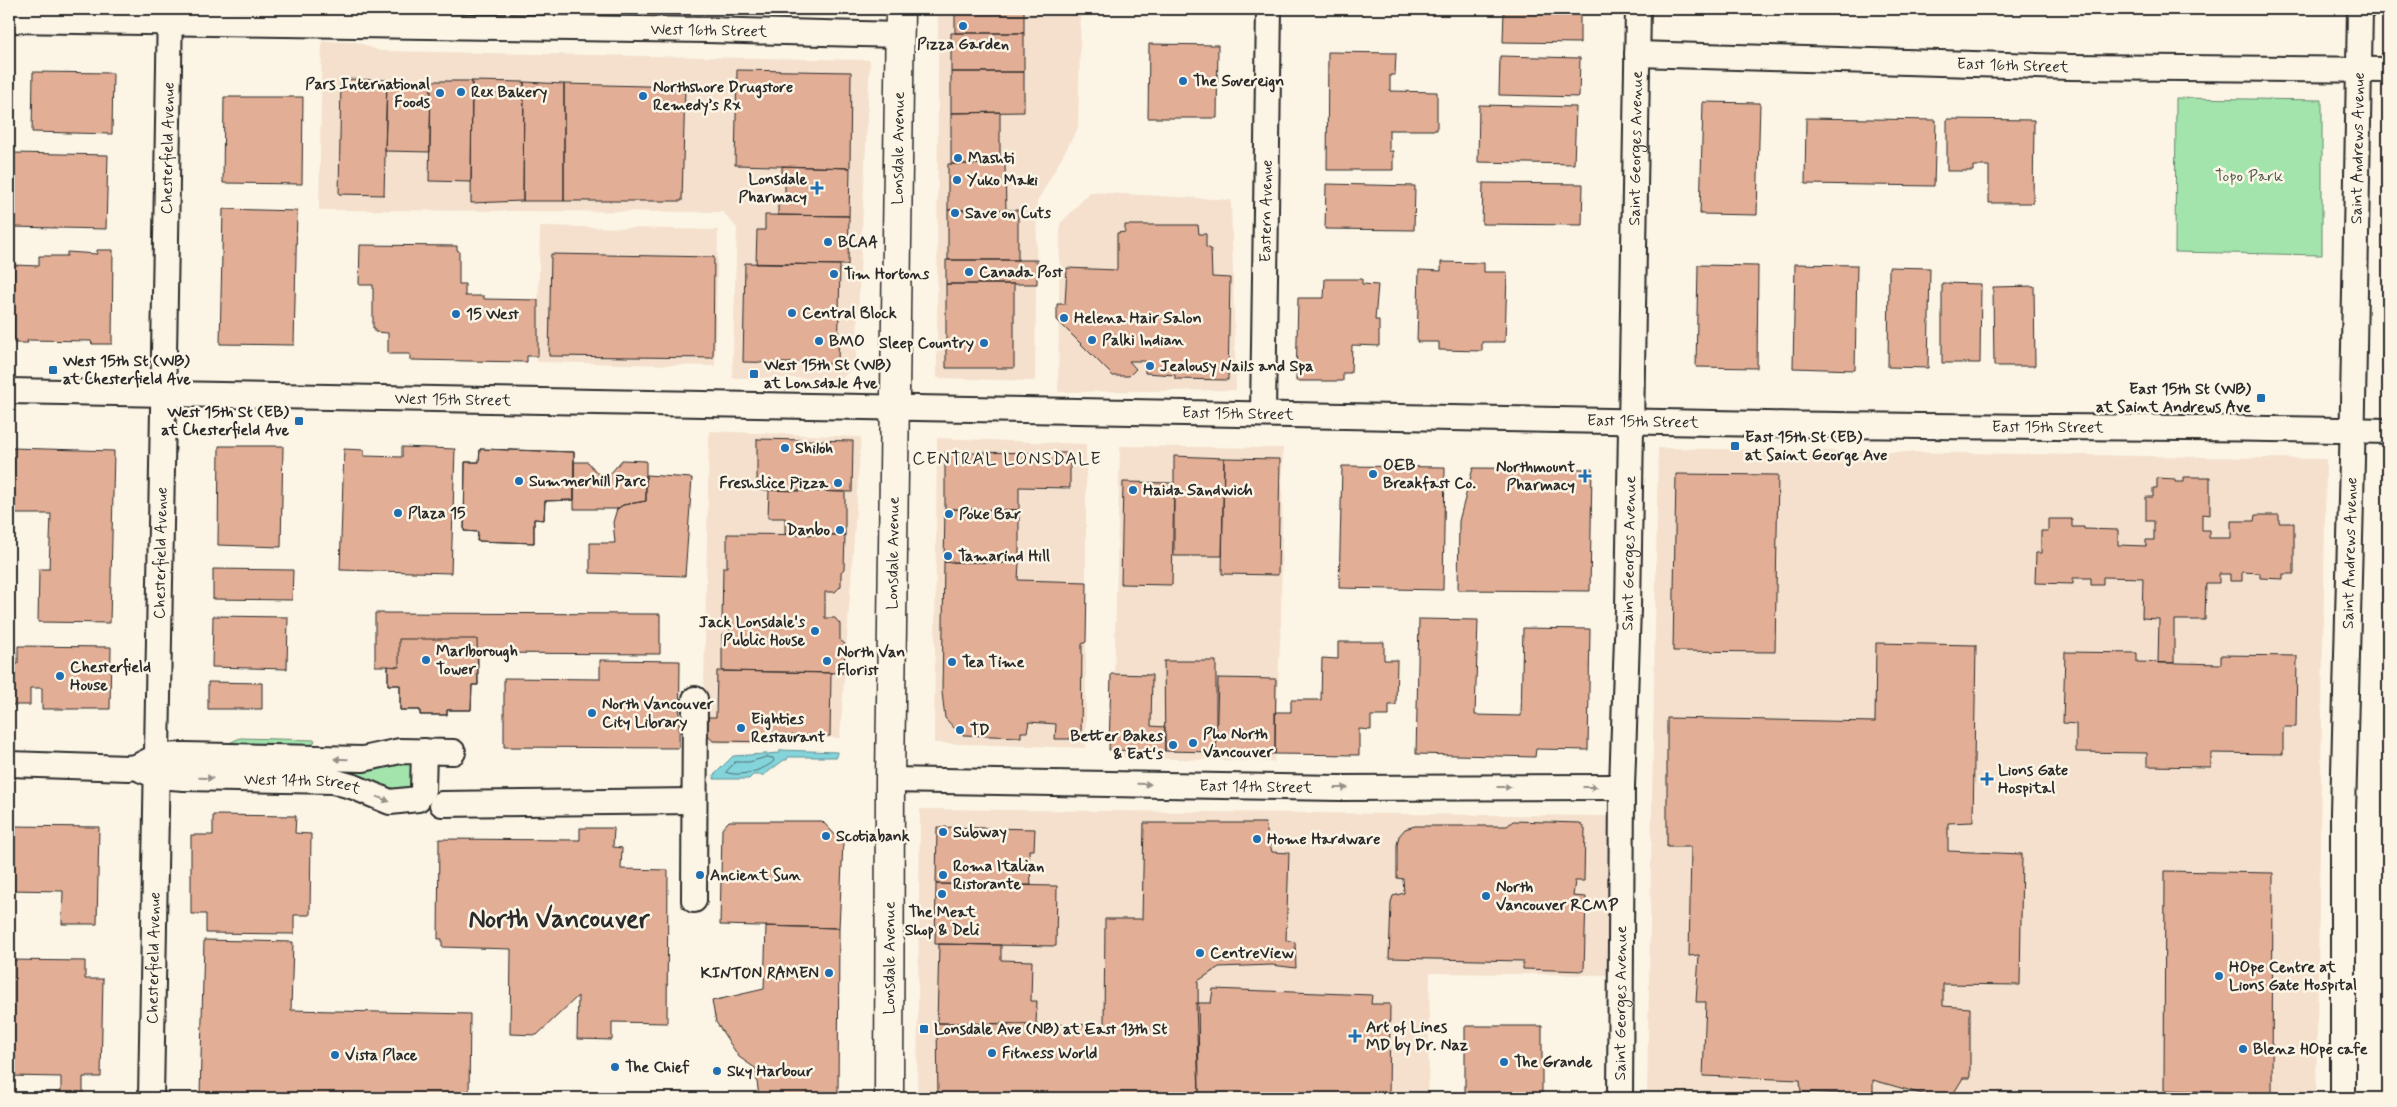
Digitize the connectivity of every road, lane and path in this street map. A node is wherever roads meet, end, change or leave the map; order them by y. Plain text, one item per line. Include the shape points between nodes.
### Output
1 (1269, 9) edge
2 (1638, 9) edge
3 (2360, 9) edge
4 (170, 16) edge
5 (9, 20) edge
6 (899, 22) edge
7 (1637, 54) junction
8 (2359, 69) junction
9 (2388, 70) edge
10 (9, 391) edge
11 (163, 394) junction
12 (896, 408) junction
13 (1263, 412) junction
14 (1631, 421) junction
15 (2353, 430) junction
16 (2388, 431) edge
17 (695, 699) dead end
18 (424, 751) junction
19 (453, 752) dead end
20 (9, 764) edge
21 (150, 767) junction
22 (890, 780) junction
23 (1622, 787) junction
24 (694, 801) junction
25 (442, 804) dead end
26 (694, 900) dead end
27 (151, 1098) edge
28 (889, 1098) edge
29 (1620, 1098) edge
30 (2343, 1098) edge

1 - 13 street, Eastern Avenue
2 - 7 street, Saint Georges Avenue
3 - 8 street, Saint Andrews Avenue
4 - 5 street, West 16th Street
4 - 6 street, West 16th Street via 698,30
4 - 11 street, Chesterfield Avenue
6 - 12 main road, Lonsdale Avenue
7 - 8 street, East 16th Street via 2070,67
7 - 14 street, Saint Georges Avenue
8 - 9 street, East 16th Street
8 - 15 street, Saint Andrews Avenue
10 - 11 street, West 15th Street
11 - 12 street, West 15th Street
11 - 21 street, Chesterfield Avenue
12 - 13 street, East 15th Street
12 - 22 main road, Lonsdale Avenue
13 - 14 street, East 15th Street
14 - 15 street, East 15th Street
14 - 23 street, Saint Georges Avenue
15 - 16 street, East 15th Street
15 - 30 street, Saint Andrews Avenue via 2343,820
17 - 24 street
18 - 19 street, West 14th Street
18 -> 21 street, West 14th Street via 400,751 363,759 194,754
21 -> 18 street, West 14th Street via 333,781 390,802 407,802 418,799 423,790
20 - 21 street, West 14th Street
21 - 27 street, Chesterfield Avenue
22 -> 23 street, East 14th Street via 1340,788
22 - 28 main road, Lonsdale Avenue
23 - 29 street, Saint Georges Avenue
24 - 25 street
24 - 26 street

